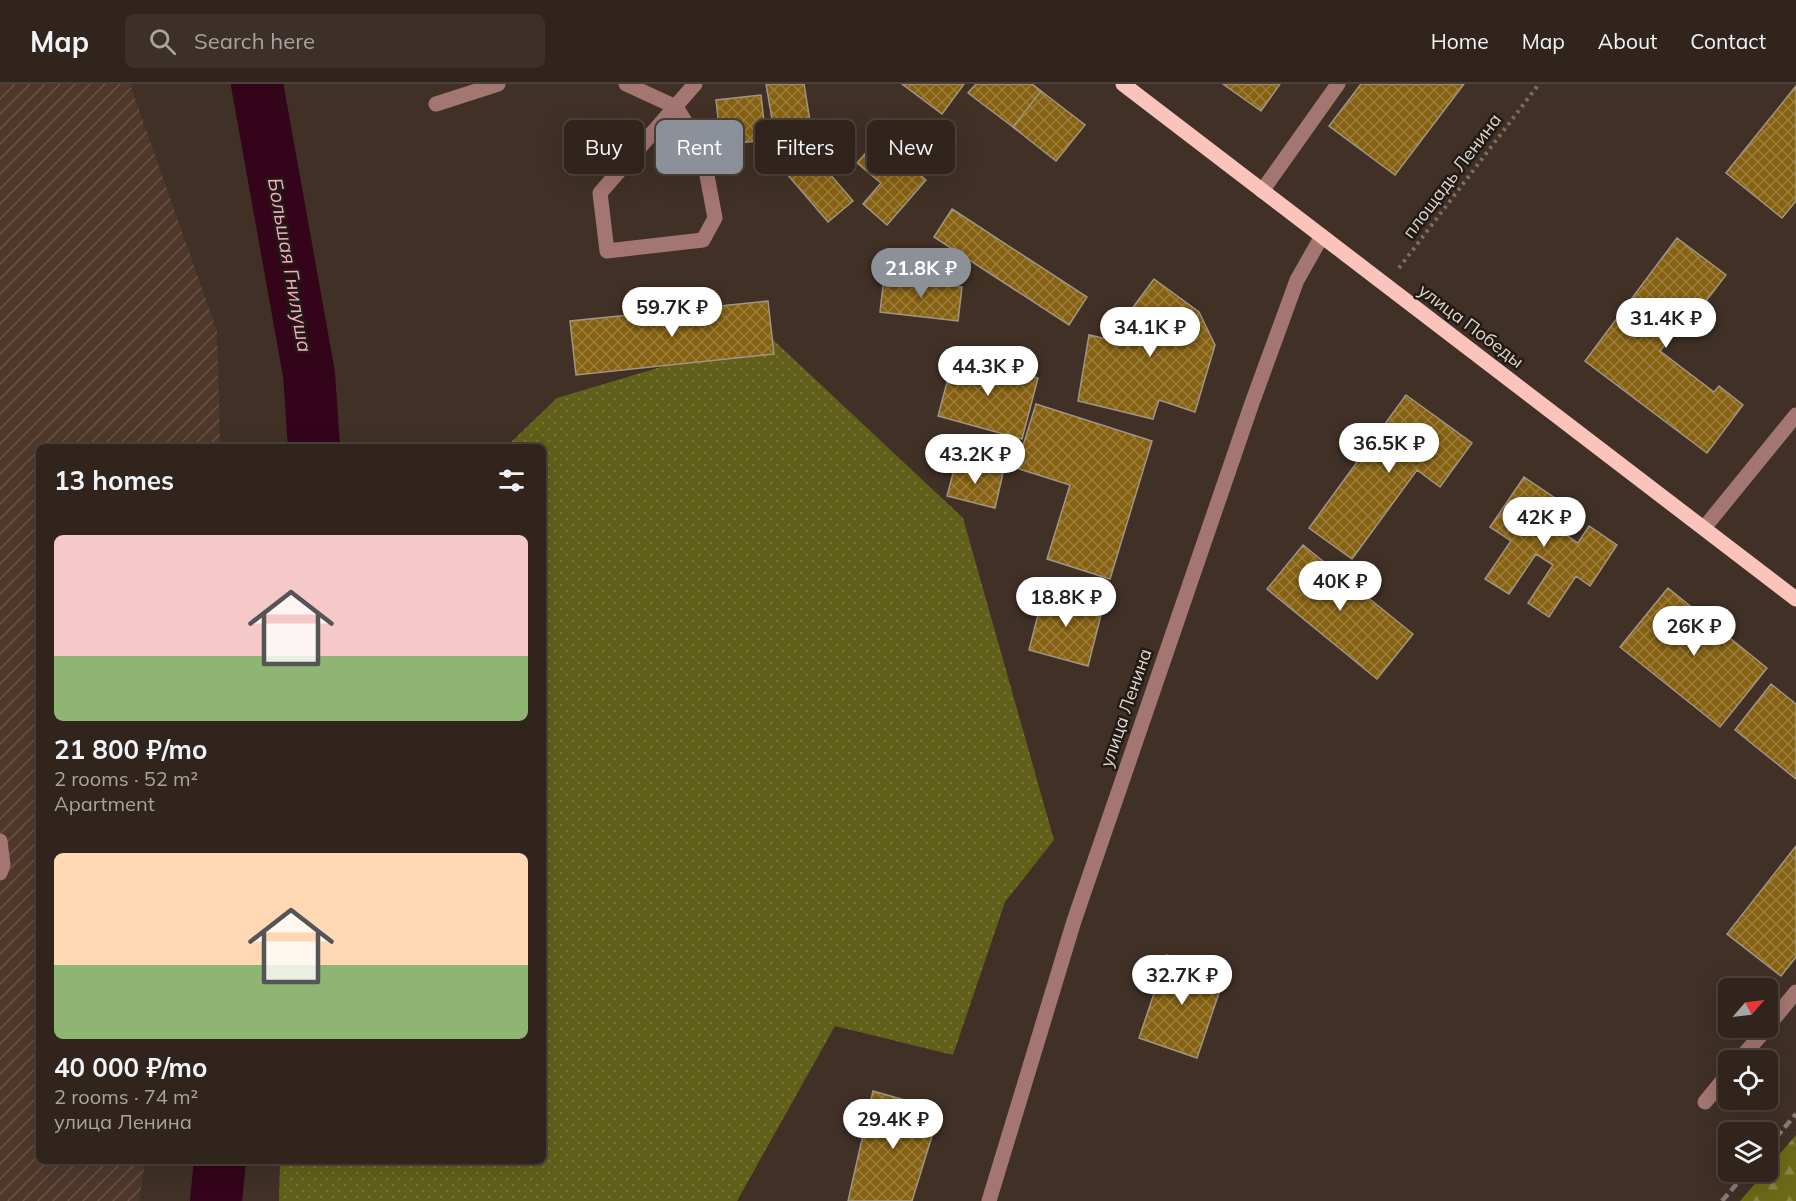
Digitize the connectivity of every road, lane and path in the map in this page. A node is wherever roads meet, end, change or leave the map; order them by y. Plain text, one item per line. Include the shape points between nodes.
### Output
1 (498, 84) edge
2 (626, 84) edge
3 (695, 84) edge
4 (1123, 84) edge
5 (1338, 84) edge
6 (1539, 84) edge
7 (435, 104) dead end
8 (676, 107) junction
9 (1262, 191) junction
10 (1322, 236) junction
11 (1386, 285) junction
12 (1796, 415) edge
13 (1704, 528) junction
14 (1796, 599) edge
15 (0, 841) edge
16 (0, 873) edge
17 (1796, 992) edge
18 (1778, 1014) edge
19 (1758, 1038) edge
20 (1747, 1050) edge
21 (1718, 1086) edge
22 (1705, 1102) dead end
23 (989, 1201) edge

1 - 7 street
2 - 8 street
3 - 8 street
4 - 9 main road, улица Победы
5 - 9 street
6 - 11 path, площадь Ленина
8 - 8 street via 600,193 608,251 703,240 715,218 702,149
9 - 10 main road, улица Победы
10 - 11 main road, улица Победы
10 - 23 street, улица Ленина via 1297,280 1248,414 1074,921
11 - 13 main road, улица Победы
12 - 13 street
13 - 14 main road, улица Победы
15 - 16 street
17 - 18 street
19 - 20 street
21 - 22 street

